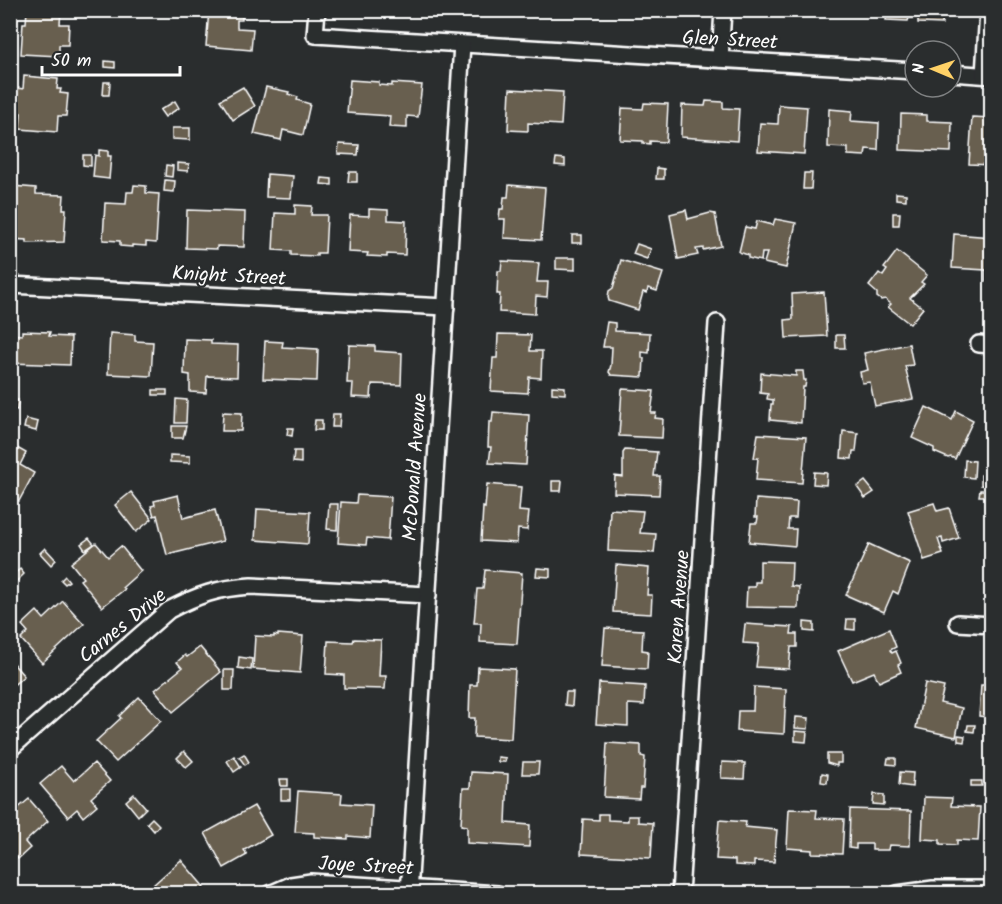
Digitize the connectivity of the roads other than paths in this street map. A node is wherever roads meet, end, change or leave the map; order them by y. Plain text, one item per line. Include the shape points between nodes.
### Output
1 (317, 10) edge
2 (723, 10) edge
3 (988, 10) edge
4 (462, 44) junction
5 (720, 59) junction
6 (903, 70) edge
7 (963, 74) edge
8 (988, 76) edge
9 (10, 285) edge
10 (446, 307) junction
11 (717, 323) dead end
12 (428, 595) junction
13 (958, 623) dead end
14 (992, 625) edge
15 (10, 749) edge
16 (992, 890) edge
17 (410, 891) edge
18 (270, 894) edge
19 (498, 894) edge
20 (680, 894) edge
21 (897, 894) edge

1 - 4 street, Glen Street via 315,35
2 - 5 street
3 - 8 street
4 - 5 street, Glen Street
4 - 10 street, McDonald Avenue
5 - 6 street, Glen Street
7 - 8 street
9 - 10 street, Knight Street
10 - 12 street, McDonald Avenue
11 - 20 street, Karen Avenue
12 - 15 street, Carnes Drive via 250,586 196,596 169,610
12 - 17 street, McDonald Avenue
13 - 14 street
16 - 21 street
17 - 18 street, Joye Street via 311,882
17 - 19 street, Joye Street

